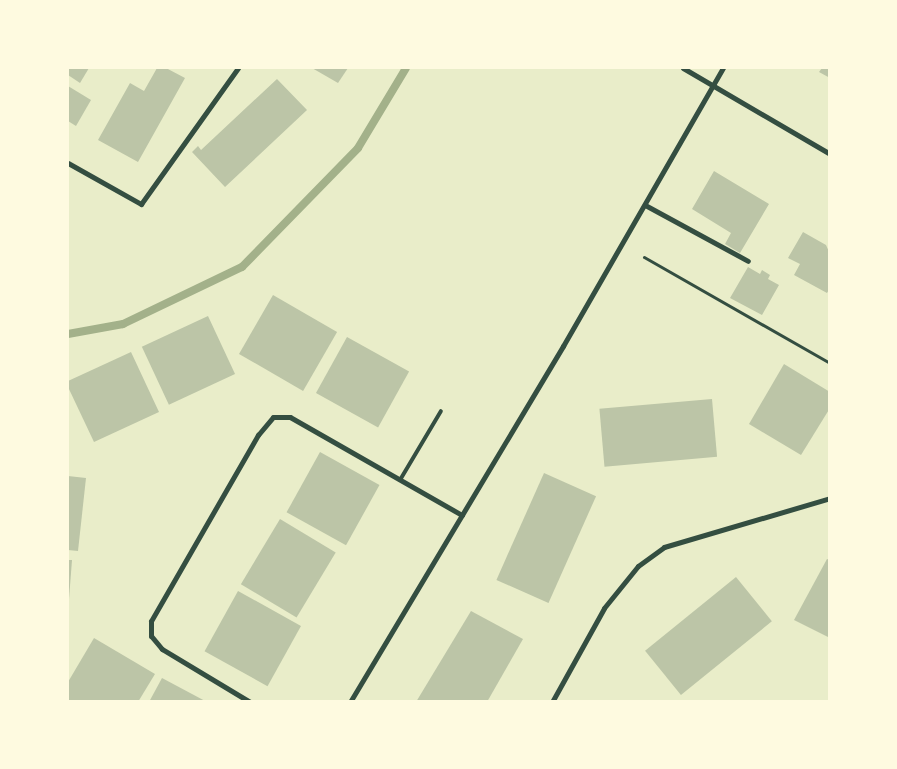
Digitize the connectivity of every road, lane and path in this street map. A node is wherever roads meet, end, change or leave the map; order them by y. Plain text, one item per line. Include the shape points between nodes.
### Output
1 (238, 68) edge
2 (683, 68) edge
3 (723, 68) edge
4 (712, 86) junction
5 (830, 154) edge
6 (68, 163) edge
7 (645, 205) junction
8 (644, 257) dead end
9 (748, 262) dead end
10 (830, 364) edge
11 (441, 411) dead end
12 (400, 480) junction
13 (830, 498) edge
14 (462, 515) junction
15 (250, 702) edge
16 (350, 702) edge
17 (552, 702) edge

1 - 6 street via 141,204
2 - 4 street
3 - 4 street
4 - 5 street
4 - 7 street
7 - 9 street
7 - 14 street
8 - 10 path
11 - 12 lane
12 - 14 street
12 - 15 street via 290,417 273,417 258,435 151,621 151,636 162,649
13 - 17 street via 664,547 638,566 604,608
14 - 16 street

